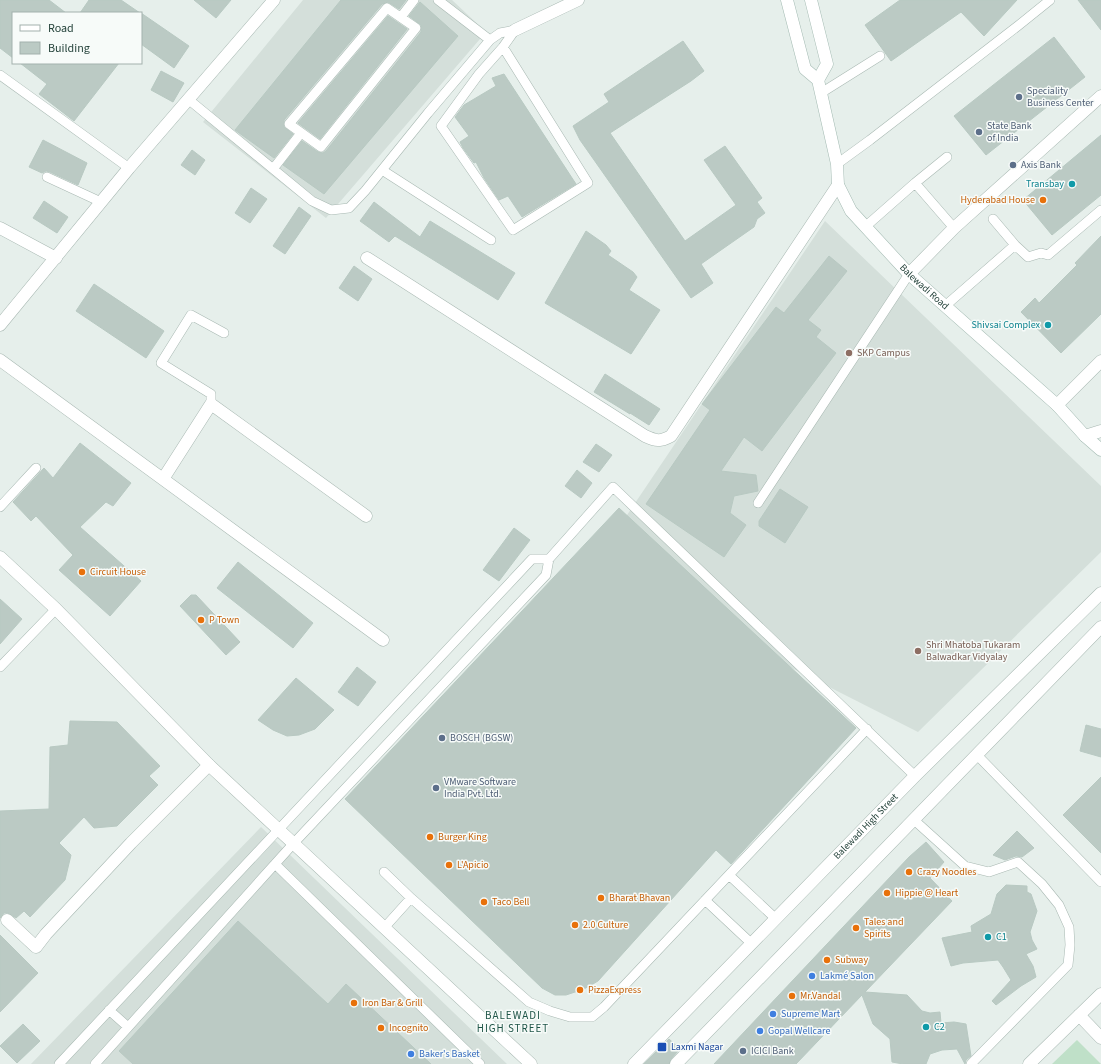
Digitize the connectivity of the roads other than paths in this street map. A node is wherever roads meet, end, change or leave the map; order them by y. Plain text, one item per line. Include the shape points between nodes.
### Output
1 (274, 0) edge
2 (414, 0) edge
3 (438, 0) edge
4 (578, 0) edge
5 (787, 0) edge
6 (811, 0) edge
7 (1050, 0) edge
8 (401, 17) junction
9 (515, 30) junction
10 (490, 40) junction
11 (503, 47) junction
12 (880, 56) dead end
13 (0, 75) edge
14 (818, 80) junction
15 (821, 93) junction
16 (1101, 96) edge
17 (188, 99) junction
18 (301, 133) junction
19 (947, 156) dead end
20 (837, 164) junction
21 (129, 168) junction
22 (273, 169) junction
23 (382, 170) junction
24 (47, 178) dead end
25 (915, 182) junction
26 (838, 185) junction
27 (101, 202) junction
28 (1101, 210) edge
29 (993, 219) dead end
30 (865, 227) junction
31 (0, 228) edge
32 (954, 228) junction
33 (491, 240) dead end
34 (1015, 245) junction
35 (56, 258) junction
36 (367, 258) dead end
37 (909, 274) junction
38 (945, 306) junction
39 (0, 325) edge
40 (224, 333) dead end
41 (0, 360) edge
42 (1101, 361) edge
43 (211, 404) junction
44 (1057, 406) junction
45 (1101, 431) edge
46 (1085, 436) junction
47 (1101, 450) edge
48 (36, 468) dead end
49 (163, 480) junction
50 (758, 503) dead end
51 (0, 507) edge
52 (366, 516) dead end
53 (0, 557) edge
54 (549, 559) junction
55 (1101, 593) edge
56 (56, 609) junction
57 (1101, 627) edge
58 (383, 640) dead end
59 (0, 667) edge
60 (867, 729) junction
61 (976, 754) junction
62 (208, 765) junction
63 (915, 776) junction
64 (913, 819) junction
65 (278, 831) junction
66 (293, 844) junction
67 (275, 864) junction
68 (384, 872) dead end
69 (729, 875) junction
70 (1101, 882) edge
71 (411, 898) junction
72 (705, 900) junction
73 (776, 919) junction
74 (7, 920) dead end
75 (384, 928) junction
76 (752, 944) junction
77 (1101, 994) edge
78 (109, 1010) junction
79 (1079, 1015) junction
80 (128, 1027) junction
81 (1101, 1038) edge
82 (1036, 1062) edge
83 (58, 1064) edge
84 (95, 1064) edge
85 (480, 1064) edge
86 (530, 1064) edge
87 (634, 1064) edge
88 (676, 1064) edge
89 (971, 1064) edge

1 - 17 street
2 - 8 lane
3 - 10 lane
4 - 9 street
5 - 14 street via 805,69
6 - 14 street via 827,64
7 - 20 lane
8 - 18 lane via 387,8 289,124
8 - 18 lane via 416,28 321,147
9 - 10 lane via 500,33
9 - 11 lane
10 - 23 lane
11 - 11 lane via 479,74 441,126 513,230 588,183
12 - 15 lane
13 - 21 lane
14 - 15 street, Balewadi Road
15 - 20 street, Balewadi Road
16 - 32 street
17 - 21 street
17 - 22 lane
18 - 22 lane
19 - 25 lane
20 - 26 street, Balewadi Road
21 - 27 street
22 - 23 lane via 312,201 331,210 349,208
23 - 33 lane
24 - 27 lane
25 - 30 lane
25 - 32 lane
26 - 30 street, Balewadi Road via 851,211
26 - 36 street via 671,436 663,440 645,436
27 - 35 street
28 - 34 lane via 1048,255 1041,253 1028,257
29 - 34 lane
30 - 37 street, Balewadi Road
31 - 35 street
32 - 37 street
34 - 38 lane
35 - 39 street
37 - 38 street, Balewadi Road
37 - 50 lane
38 - 44 street, Balewadi Road
40 - 43 lane via 191,315 161,363 211,394
41 - 49 street
42 - 44 street
43 - 49 street
43 - 52 street
44 - 46 street, Balewadi Road
45 - 46 street
46 - 47 street, Balewadi Road
48 - 51 lane
49 - 58 street
53 - 56 street
54 - 60 lane via 613,487
54 - 65 lane via 532,559
54 - 66 lane via 546,575
55 - 63 street, Balewadi High Street
56 - 59 lane
56 - 62 street
57 - 61 street
60 - 63 lane
60 - 69 lane
61 - 64 street
61 - 70 lane
62 - 65 street
62 - 74 street via 131,843 36,947
63 - 73 street, Balewadi High Street
64 - 88 street
64 - 89 lane via 965,866 989,872 1018,862 1042,884 1059,905 1069,927 1068,965
65 - 66 street
65 - 78 lane
66 - 67 lane
66 - 75 street
67 - 80 lane
67 - 85 lane
68 - 71 lane
69 - 72 lane
69 - 73 lane
71 - 72 lane via 529,1002 570,1017 592,1017 604,1007
71 - 75 lane
72 - 76 lane
73 - 76 street, Balewadi High Street
75 - 86 street
76 - 87 street, Balewadi High Street
77 - 79 street
78 - 80 lane
78 - 83 lane
79 - 81 street
79 - 82 street
80 - 84 lane

